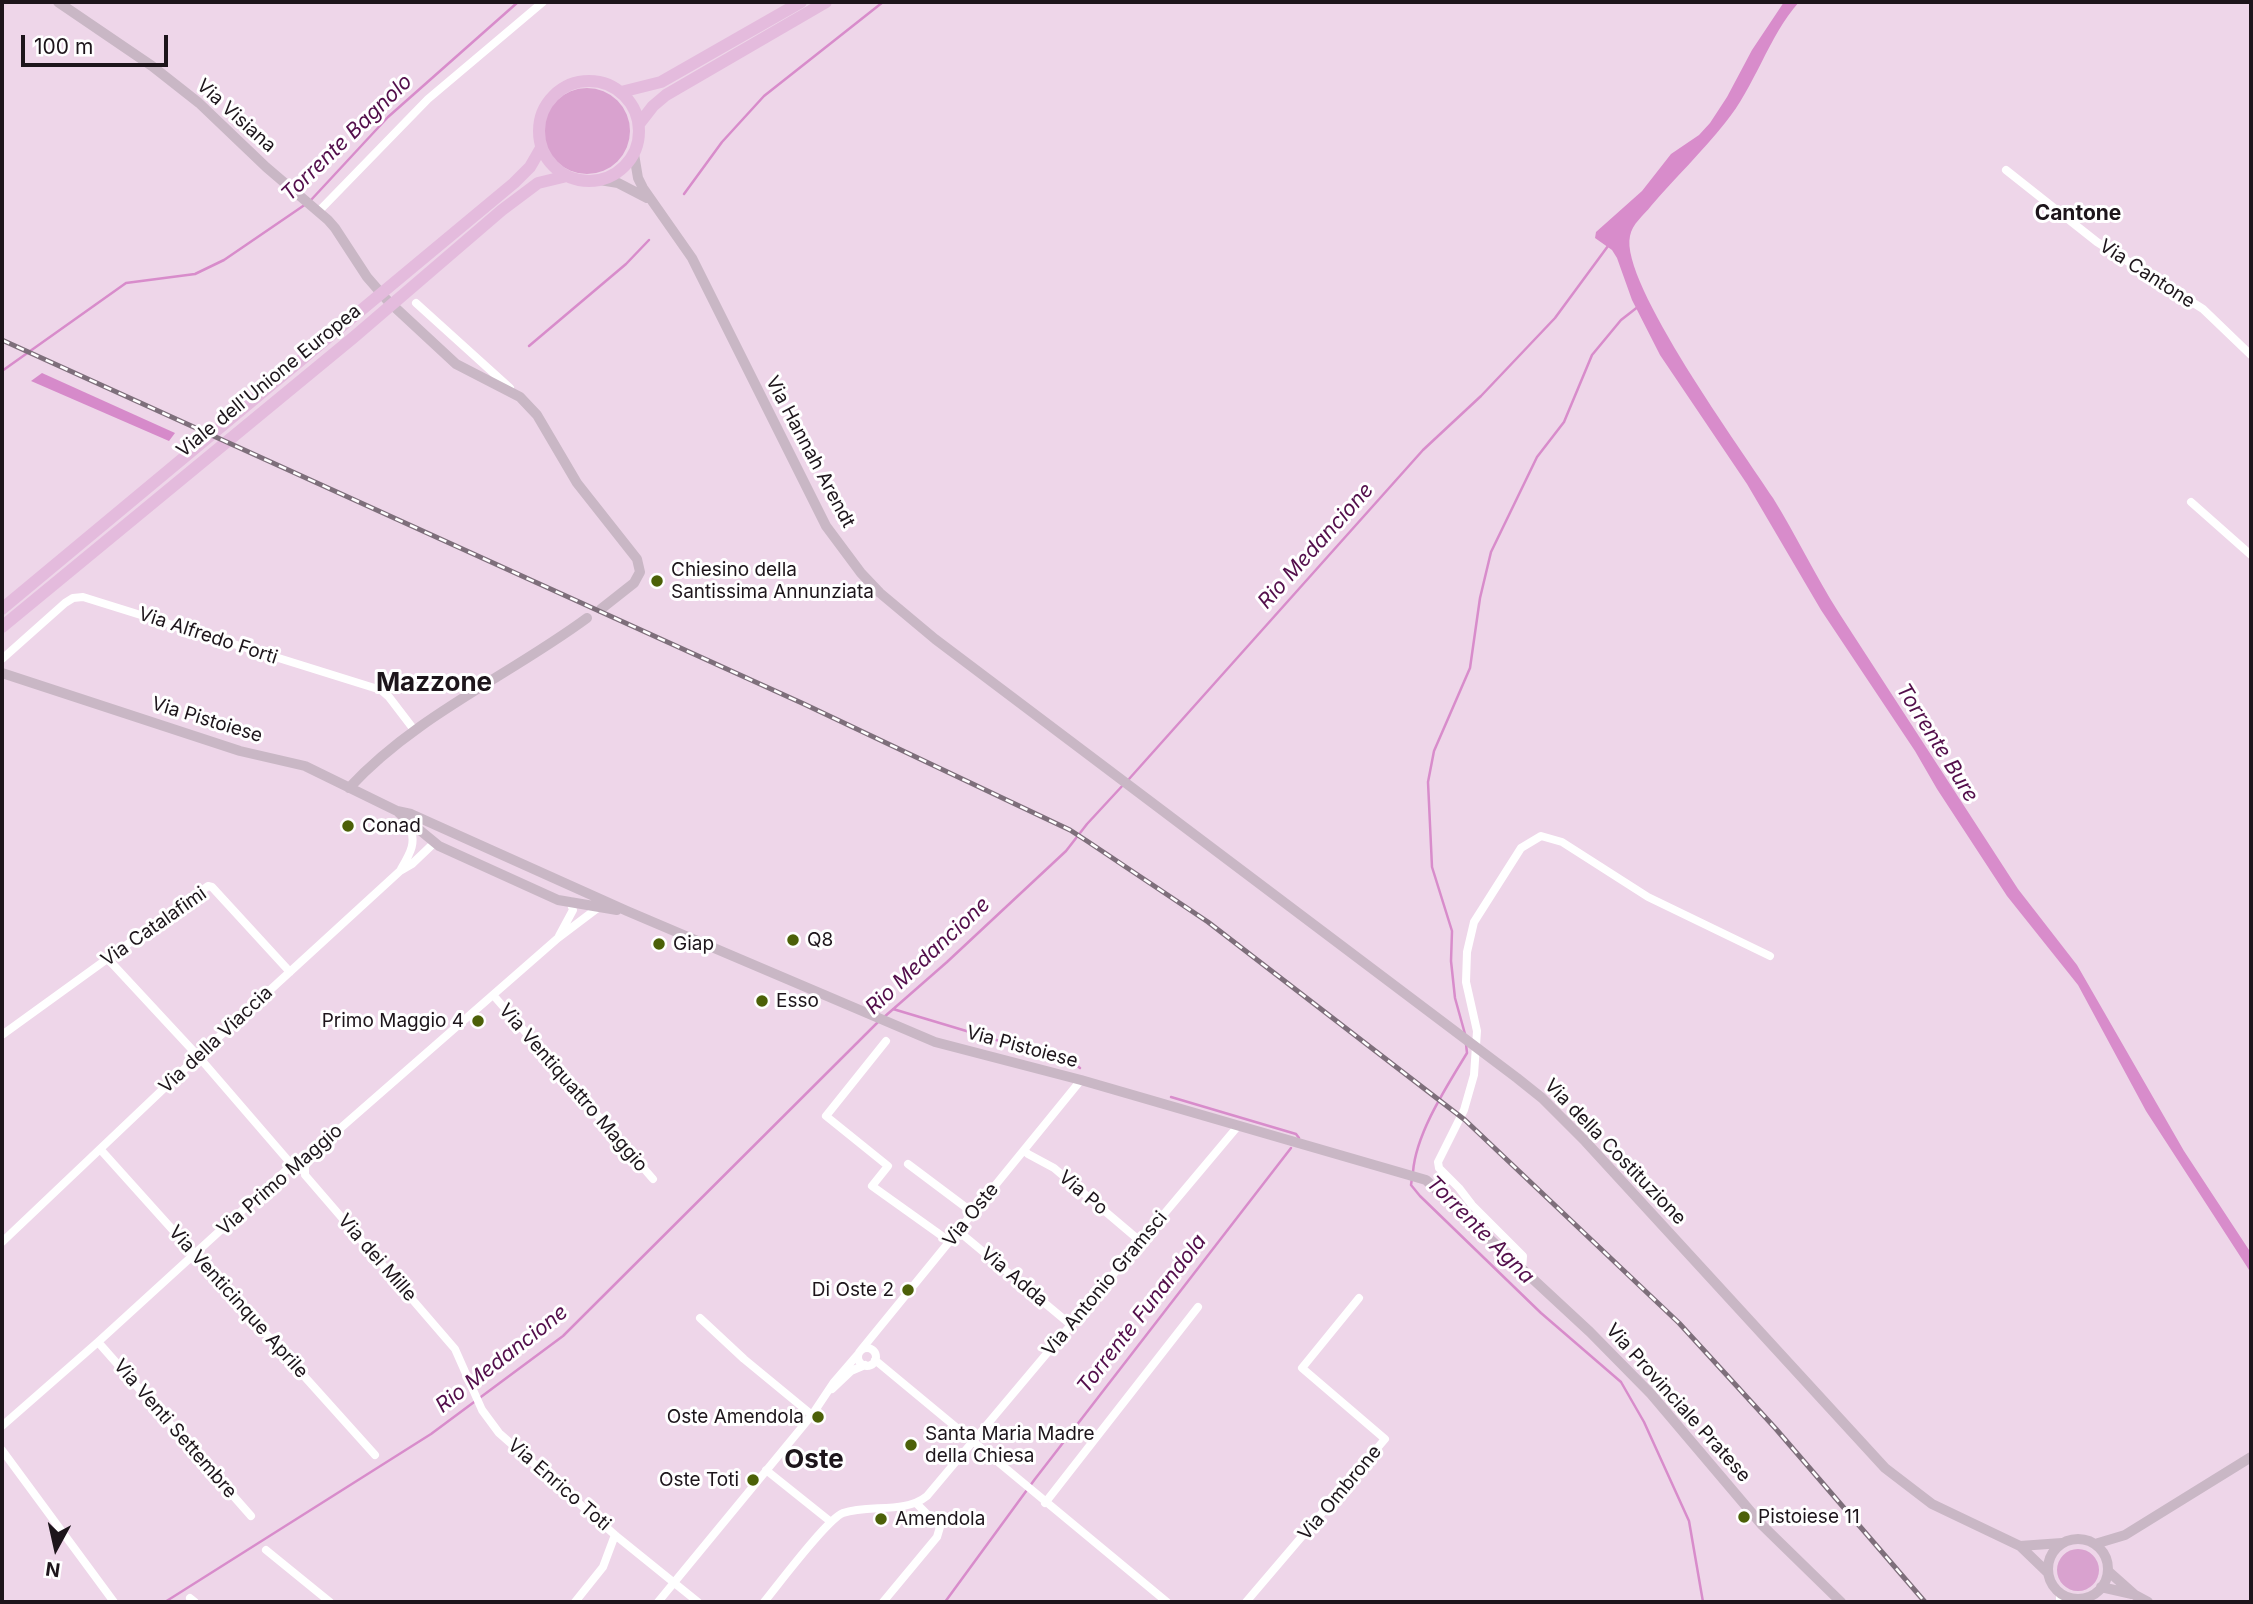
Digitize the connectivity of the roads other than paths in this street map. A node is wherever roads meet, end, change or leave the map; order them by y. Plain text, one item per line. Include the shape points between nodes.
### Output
1 (58, 2) edge
2 (543, 2) edge
3 (800, 2) edge
4 (826, 2) edge
5 (621, 92) junction
6 (639, 124) junction
7 (541, 148) junction
8 (634, 154) junction
9 (2006, 170) dead end
10 (567, 176) junction
11 (600, 180) junction
12 (649, 199) junction
13 (316, 211) junction
14 (416, 303) dead end
15 (2251, 355) edge
16 (520, 397) junction
17 (2191, 502) dead end
18 (2251, 555) edge
19 (601, 608) dead end
20 (2, 609) edge
21 (587, 618) dead end
22 (2, 627) edge
23 (2, 659) edge
24 (2, 673) edge
25 (415, 731) junction
26 (1124, 783) joint
27 (349, 788) junction
28 (397, 811) junction
29 (453, 835) junction
30 (434, 843) junction
31 (400, 871) junction
32 (568, 884) junction
33 (570, 901) junction
34 (599, 907) junction
35 (627, 911) junction
36 (558, 938) junction
37 (1770, 956) dead end
38 (107, 958) junction
39 (290, 972) junction
40 (494, 996) junction
41 (2, 1035) edge
42 (886, 1041) dead end
43 (198, 1056) junction
44 (1081, 1080) junction
45 (1238, 1126) junction
46 (320, 1146) junction
47 (100, 1149) junction
48 (1024, 1150) junction
49 (908, 1164) dead end
50 (292, 1165) junction
51 (1421, 1178) joint
52 (653, 1179) dead end
53 (972, 1212) junction
54 (957, 1230) junction
55 (949, 1241) junction
56 (1140, 1241) junction
57 (2, 1242) edge
58 (196, 1254) junction
59 (1522, 1270) junction
60 (1359, 1298) dead end
61 (1198, 1307) dead end
62 (699, 1318) dead end
63 (1071, 1325) junction
64 (98, 1342) junction
65 (860, 1351) junction
66 (875, 1360) junction
67 (865, 1366) junction
68 (466, 1370) joint
69 (827, 1394) junction
70 (812, 1415) junction
71 (3, 1427) edge
72 (972, 1442) junction
73 (3, 1448) edge
74 (375, 1455) dead end
75 (2251, 1457) edge
76 (766, 1470) junction
77 (1043, 1501) junction
78 (916, 1503) junction
79 (251, 1516) dead end
80 (831, 1522) junction
81 (615, 1535) junction
82 (2125, 1535) junction
83 (2062, 1543) junction
84 (2095, 1544) junction
85 (2020, 1546) junction
86 (266, 1550) dead end
87 (2105, 1557) junction
88 (2108, 1571) junction
89 (2048, 1573) junction
90 (674, 1583) junction
91 (2101, 1587) junction
92 (2135, 1595) junction
93 (2060, 1598) edge
94 (2080, 1600) edge
95 (114, 1602) edge
96 (330, 1602) edge
97 (575, 1602) edge
98 (658, 1602) edge
99 (698, 1602) edge
100 (764, 1602) edge
101 (883, 1602) edge
102 (1167, 1602) edge
103 (1246, 1602) edge
104 (1841, 1602) edge
105 (2148, 1602) edge

1 - 13 street, Via Visiana via 199,103
2 - 13 street via 428,99
3 - 5 main road via 661,82
4 - 6 main road via 666,95
5 - 6 main road
5 - 7 main road via 587,81 559,90 539,120
6 - 8 main road
7 - 10 main road via 554,168
7 - 20 main road, Viale dell'Unione Europea via 514,183
8 - 11 main road via 620,171
8 - 12 street via 638,178
9 - 15 street, Via Cantone via 2097,242 2203,309
10 - 11 main road, Viale dell'Unione Europea
10 - 22 main road, Viale dell'Unione Europea via 538,183 502,210
11 - 12 street via 631,188
12 - 26 street, Via Hannah Arendt via 692,258 807,491 844,551 902,613
13 - 16 street, Via Visiana via 335,228 367,277 412,326 456,364
14 - 16 street
16 - 19 street via 637,559 640,572 634,583
17 - 18 street
21 - 25 street
23 - 25 street, Via Alfredo Forti via 65,603 83,597 381,690
24 - 27 street, Via Pistoiese via 240,751 305,766
25 - 27 street
26 - 85 street, Via della Costituzione via 1542,1098 1885,1468 1932,1504
27 - 28 street, Via Pistoiese
28 - 29 street, Via Pistoiese
28 - 30 street, Via Pistoiese
28 - 31 street via 411,827 414,839
29 - 30 street via 441,835
29 - 32 street, Via Pistoiese
30 - 31 street, Via della Viaccia
30 - 33 street, Via Pistoiese via 558,900
31 - 39 street, Via della Viaccia
32 - 33 street
32 - 35 street, Via Pistoiese
33 - 34 street, Via Pistoiese
33 - 36 street, Via Primo Maggio via 573,910
34 - 35 street, Via Pistoiese
34 - 36 street, Via Primo Maggio
35 - 44 street, Via Pistoiese via 935,1042
36 - 40 street, Via Primo Maggio
37 - 59 street via 1648,897 1562,842 1541,836 1521,848 1474,922 1466,982 1477,1031 1474,1075 1464,1110 1438,1162 1472,1205 1523,1256
38 - 39 street, Via Catalafimi via 208,886
38 - 41 street, Via Catalafimi
38 - 43 street
39 - 43 street, Via della Viaccia
40 - 46 street, Via Primo Maggio
40 - 52 street, Via Ventiquattro Maggio
42 - 55 street via 826,1116 888,1166 872,1186
43 - 47 street, Via della Viaccia
43 - 50 street
44 - 45 street, Via Pistoiese
44 - 48 street, Via Oste
45 - 51 street, Via Pistoiese
45 - 56 street, Via Antonio Gramsci
46 - 50 street, Via Primo Maggio
46 - 68 street, Via dei Mille via 305,1166 305,1175 455,1349
47 - 57 street, Via della Viaccia
47 - 58 street, Via Venticinque Aprile
48 - 53 street, Via Oste
48 - 56 street, Via Po via 1054,1168
49 - 53 street
50 - 58 street, Via Primo Maggio
51 - 59 street, Via Provinciale Pratese
53 - 54 street, Via Oste
54 - 55 street, Via Oste
54 - 63 street, Via Adda
55 - 65 street, Via Oste
56 - 63 street, Via Antonio Gramsci
58 - 64 street, Via Primo Maggio
58 - 74 street, Via Venticinque Aprile
59 - 104 street, Via Provinciale Pratese via 1651,1394 1762,1525
60 - 103 street, Via Ombrone via 1302,1368 1385,1439
61 - 77 street
62 - 70 street
63 - 72 street, Via Antonio Gramsci
64 - 71 street, Via Primo Maggio
64 - 79 street, Via Venti Settembre
65 - 66 street via 872,1349
65 - 67 street via 859,1361
65 - 69 street, Via Oste
66 - 67 street
66 - 72 street
67 - 69 street, Via Oste via 851,1371
68 - 81 street, Via Enrico Toti via 481,1410 499,1433
69 - 70 street, Via Oste
70 - 76 street, Via Oste
72 - 77 street
72 - 78 street, Via Antonio Gramsci
73 - 95 street
75 - 82 street
76 - 80 street
76 - 90 street, Via Oste
77 - 102 street
78 - 80 street via 844,1513
78 - 101 street via 940,1531
80 - 100 street
81 - 90 street, Via Enrico Toti
81 - 97 street via 603,1567
82 - 84 street
82 - 87 street
83 - 84 street via 2078,1539
83 - 85 street
83 - 89 street via 2050,1556
84 - 87 street
85 - 89 street
86 - 96 street
87 - 88 street
88 - 91 street
88 - 92 street
89 - 93 street
90 - 98 street, Via Oste
90 - 99 street, Via Enrico Toti
91 - 92 street
91 - 94 street
92 - 105 street
93 - 94 street

